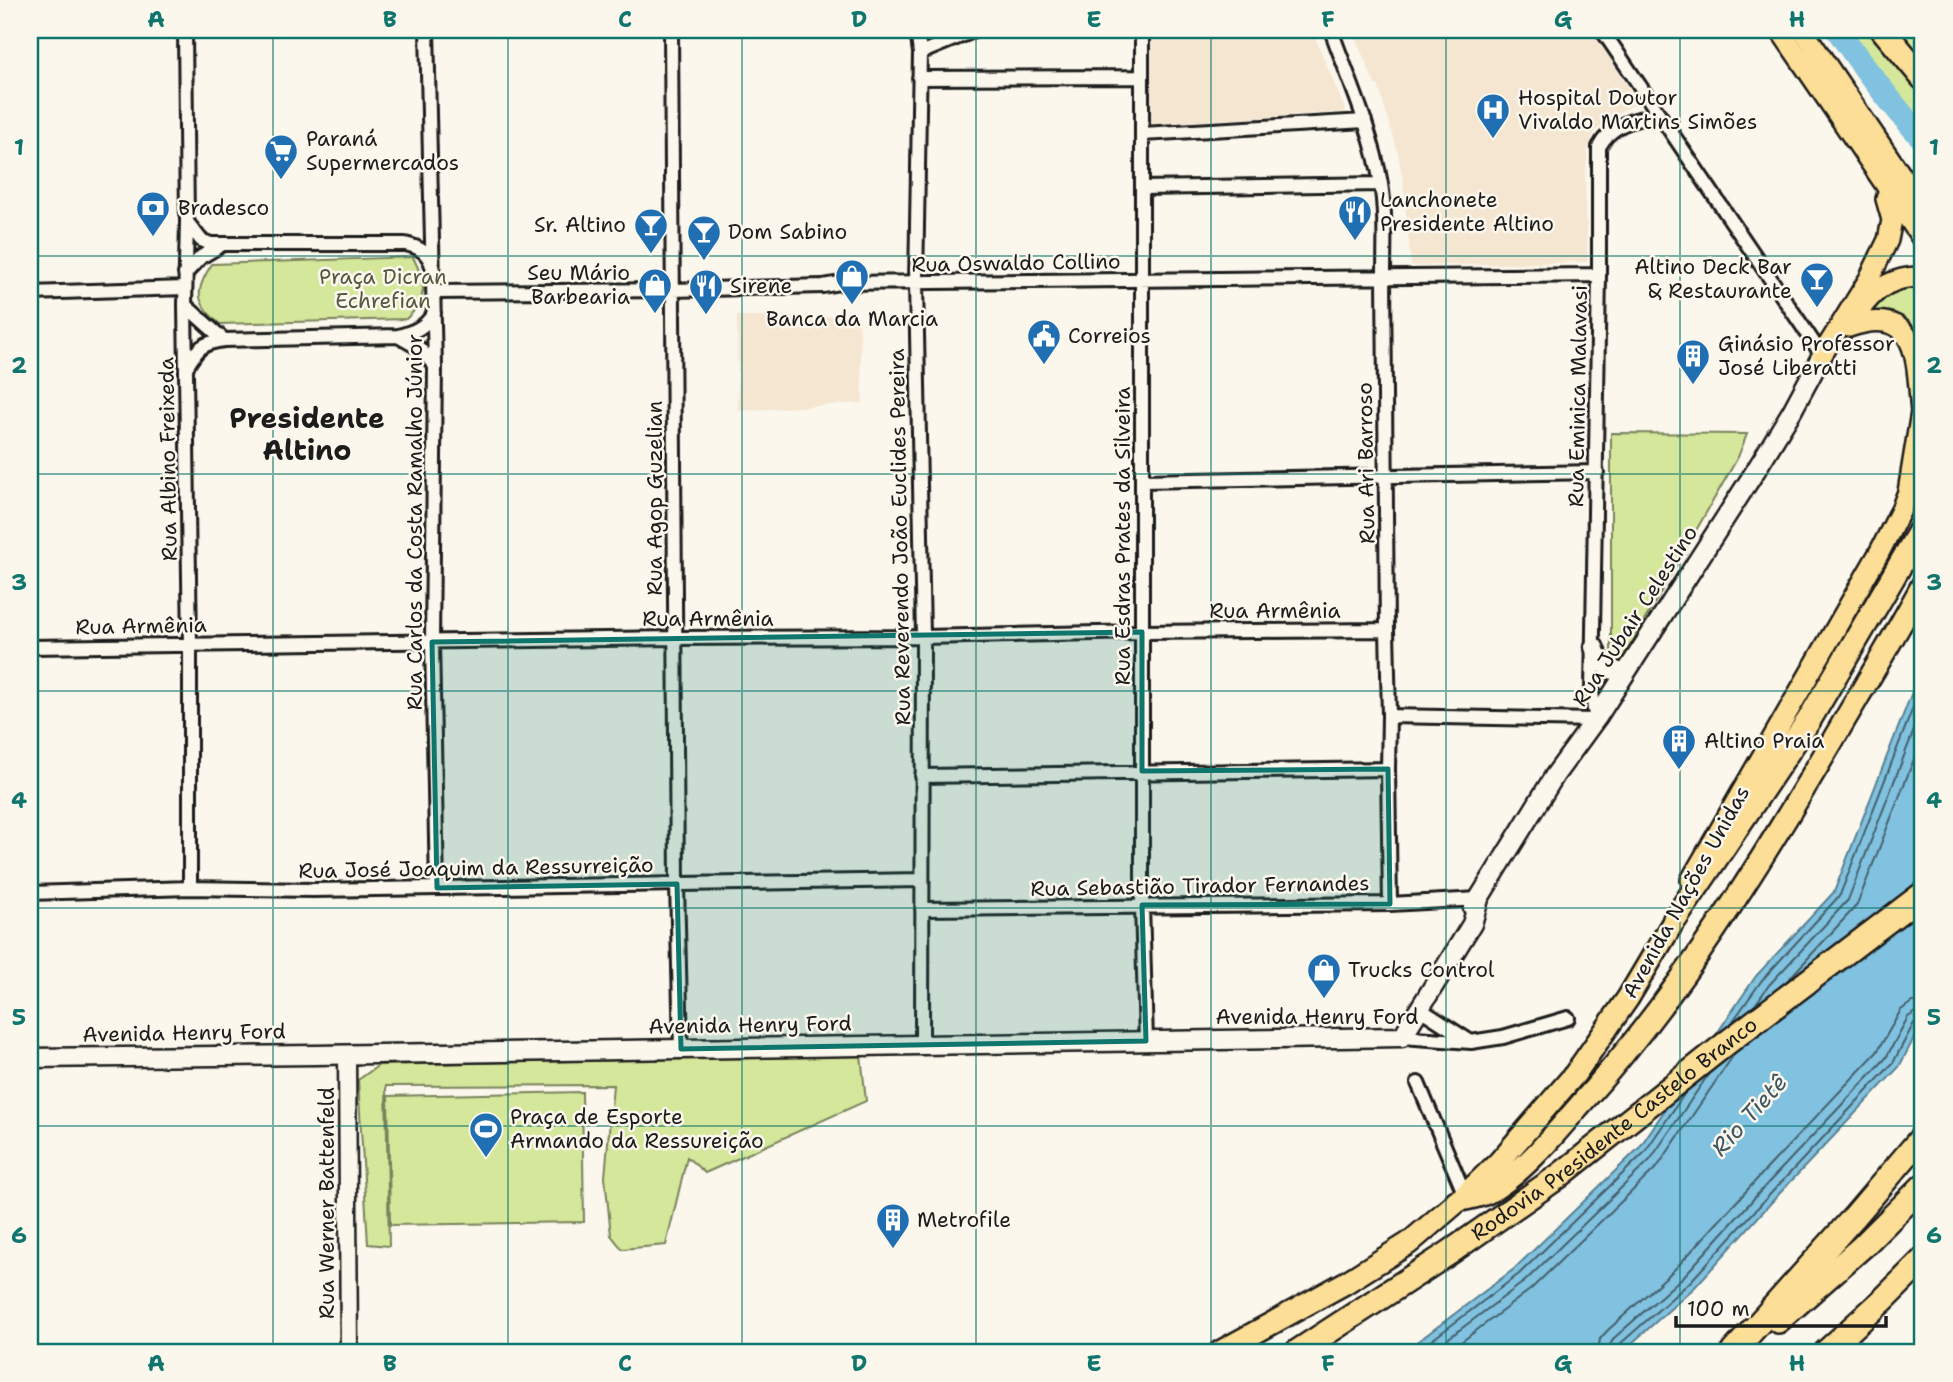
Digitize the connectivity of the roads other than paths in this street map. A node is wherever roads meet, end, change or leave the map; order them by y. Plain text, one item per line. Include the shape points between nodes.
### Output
1 (185, 30) edge
2 (427, 30) edge
3 (671, 30) edge
4 (917, 30) edge
5 (976, 30) edge
6 (1142, 30) edge
7 (1331, 30) edge
8 (1602, 30) edge
9 (1780, 30) edge
10 (1803, 30) edge
11 (1883, 30) edge
12 (920, 53) junction
13 (1142, 77) junction
14 (919, 78) junction
15 (1923, 78) edge
16 (1659, 114) junction
17 (1364, 121) junction
18 (1142, 134) junction
19 (1381, 184) junction
20 (1142, 188) junction
21 (1889, 188) junction
22 (1918, 200) edge
23 (187, 222) junction
24 (432, 227) junction
25 (1923, 232) edge
26 (1923, 241) edge
27 (405, 244) junction
28 (222, 245) junction
29 (433, 270) junction
30 (185, 274) junction
31 (1600, 275) junction
32 (1384, 276) junction
33 (1923, 277) edge
34 (1142, 281) junction
35 (916, 283) junction
36 (185, 288) junction
37 (673, 290) junction
38 (434, 292) junction
39 (30, 293) edge
40 (185, 305) junction
41 (434, 313) junction
42 (1849, 327) junction
43 (398, 336) junction
44 (224, 340) junction
45 (1822, 355) junction
46 (186, 366) junction
47 (435, 367) junction
48 (1922, 410) edge
49 (1597, 472) junction
50 (1386, 475) junction
51 (1142, 481) junction
52 (1923, 526) edge
53 (1923, 584) edge
54 (1387, 630) junction
55 (1142, 632) junction
56 (923, 637) junction
57 (676, 638) junction
58 (432, 642) junction
59 (190, 645) junction
60 (30, 647) edge
61 (1594, 647) junction
62 (1625, 674) junction
63 (1390, 716) junction
64 (1596, 718) junction
65 (1388, 769) junction
66 (1142, 771) junction
67 (922, 776) junction
68 (922, 880) junction
69 (677, 884) junction
70 (190, 888) junction
71 (437, 888) junction
72 (30, 893) edge
73 (1923, 894) edge
74 (1479, 898) junction
75 (1390, 904) junction
76 (1142, 905) junction
77 (922, 909) junction
78 (1675, 919) junction
79 (1420, 1009) junction
80 (1568, 1018) dead end
81 (1395, 1038) junction
82 (1146, 1041) junction
83 (1471, 1042) junction
84 (922, 1045) junction
85 (681, 1049) junction
86 (347, 1054) junction
87 (30, 1058) edge
88 (1418, 1083) dead end
89 (1923, 1136) edge
90 (1923, 1186) edge
91 (1460, 1198) junction
92 (1923, 1260) edge
93 (349, 1352) edge
94 (1220, 1352) edge
95 (1297, 1352) edge
96 (1734, 1352) edge
97 (1740, 1352) edge
98 (1826, 1352) edge

1 - 23 street, Rua Albino Freixeda
2 - 24 street, Rua Carlos da Costa Ramalho Júnior
3 - 37 street, Rua Agop Guzelian
4 - 12 street, Rua Reverendo João Euclides Pereira
5 - 12 street
6 - 13 street, Rua Esdras Prates da Silveira
7 - 17 street, Rua Ari Barroso
8 - 16 street
9 - 21 main road
10 - 22 main road
11 - 15 highway
12 - 14 street, Rua Reverendo João Euclides Pereira
13 - 14 street
13 - 18 street, Rua Esdras Prates da Silveira
14 - 35 street, Rua Reverendo João Euclides Pereira
16 - 31 street, Rua Eminica Malavasi via 1621,124 1599,148
16 - 45 street
17 - 18 street
17 - 19 street, Rua Ari Barroso
18 - 20 street, Rua Esdras Prates da Silveira
19 - 20 street
19 - 32 street, Rua Ari Barroso
20 - 34 street, Rua Esdras Prates da Silveira
21 - 26 main road
21 - 45 main road via 1886,199 1892,220 1888,240
22 - 25 highway
23 - 28 street via 201,240
23 - 30 street, Rua Albino Freixeda
24 - 27 street
24 - 29 street, Rua Carlos da Costa Ramalho Júnior
27 - 28 street
27 - 29 street via 424,251
28 - 30 street via 201,257
29 - 38 street, Rua Carlos da Costa Ramalho Júnior
30 - 36 street, Rua Albino Freixeda
31 - 32 street, Rua Oswaldo Collino
31 - 49 street, Rua Eminica Malavasi
32 - 34 street, Rua Oswaldo Collino
32 - 50 street, Rua Ari Barroso
33 - 42 main road via 1897,279 1883,286
34 - 35 street, Rua Oswaldo Collino
34 - 51 street, Rua Esdras Prates da Silveira
35 - 37 street, Rua Oswaldo Collino
35 - 56 street, Rua Reverendo João Euclides Pereira
36 - 39 street
36 - 40 street, Rua Albino Freixeda
37 - 38 street, Rua Oswaldo Collino
37 - 57 street, Rua Agop Guzelian
38 - 41 street, Rua Carlos da Costa Ramalho Júnior
40 - 44 street
40 - 46 street, Rua Albino Freixeda
41 - 43 street via 421,328
41 - 47 street, Rua Carlos da Costa Ramalho Júnior
42 - 45 main road via 1834,349
42 - 48 main road, Avenida Nações Unidas via 1876,322 1905,333 1916,361
43 - 44 street
43 - 47 street via 419,348
44 - 46 street via 198,348
45 - 62 main road, Rua Jubair Celestino via 1756,470
46 - 59 street, Rua Albino Freixeda
47 - 58 street, Rua Carlos da Costa Ramalho Júnior
48 - 78 main road, Avenida Nações Unidas via 1910,484 1900,512 1703,856
49 - 50 street
49 - 61 street, Rua Eminica Malavasi
50 - 51 street
50 - 54 street, Rua Ari Barroso
51 - 55 street, Rua Esdras Prates da Silveira
52 - 78 highway via 1809,720
53 - 91 highway via 1770,847 1651,1020 1604,1079 1515,1172 1486,1194
54 - 55 street, Rua Armênia
54 - 63 street, Rua Ari Barroso
55 - 56 street, Rua Armênia
55 - 66 street, Rua Esdras Prates da Silveira
56 - 57 street, Rua Armênia
56 - 67 street, Rua Reverendo João Euclides Pereira
57 - 58 street, Rua Armênia
57 - 69 street, Rua Agop Guzelian
58 - 59 street, Rua Armênia
58 - 71 street, Rua Carlos da Costa Ramalho Júnior
59 - 60 street, Rua Armênia
59 - 70 street, Rua Albino Freixeda
61 - 62 main road via 1599,661
61 - 64 street, Rua Eminica Malavasi
62 - 64 main road, Rua Jubair Celestino
63 - 64 street
63 - 65 street, Rua Ari Barroso
64 - 74 main road, Rua Jubair Celestino
65 - 66 street
65 - 75 street, Rua Ari Barroso
66 - 67 street
66 - 76 street, Rua Esdras Prates da Silveira
67 - 68 street, Rua Reverendo João Euclides Pereira
68 - 69 street, Rua José Joaquim da Ressurreição
68 - 77 street, Rua Reverendo João Euclides Pereira
69 - 71 street, Rua José Joaquim da Ressurreição
69 - 85 street, Rua Agop Guzelian
70 - 71 street, Rua José Joaquim da Ressurreição
70 - 72 street, Rua José Joaquim da Ressurreição
73 - 95 highway, Rodovia Presidente Castelo Branco via 1559,1177
74 - 75 street, Rua Sebastião Tirador Fernandes
74 - 79 main road, Rua Jubair Celestino via 1472,924
74 - 81 main road, Rua Jubair Celestino via 1435,962
75 - 76 street, Rua Sebastião Tirador Fernandes
76 - 77 street, Rua Sebastião Tirador Fernandes
76 - 82 street, Rua Esdras Prates da Silveira
77 - 84 street, Rua Reverendo João Euclides Pereira
78 - 91 highway, Avenida Nações Unidas via 1575,1074 1499,1162
79 - 81 main road, Rua Jubair Celestino
79 - 83 street, Avenida Henry Ford
80 - 83 street, Avenida Henry Ford
81 - 82 main road, Avenida Henry Ford
81 - 83 street, Avenida Henry Ford
82 - 84 main road, Avenida Henry Ford
84 - 85 main road, Avenida Henry Ford
85 - 86 main road, Avenida Henry Ford
86 - 87 main road, Avenida Henry Ford
86 - 93 street, Rua Werner Battenfeld
88 - 91 street
89 - 96 highway
90 - 97 highway via 1853,1255
91 - 94 highway, Avenida Nações Unidas via 1409,1244
92 - 98 highway

